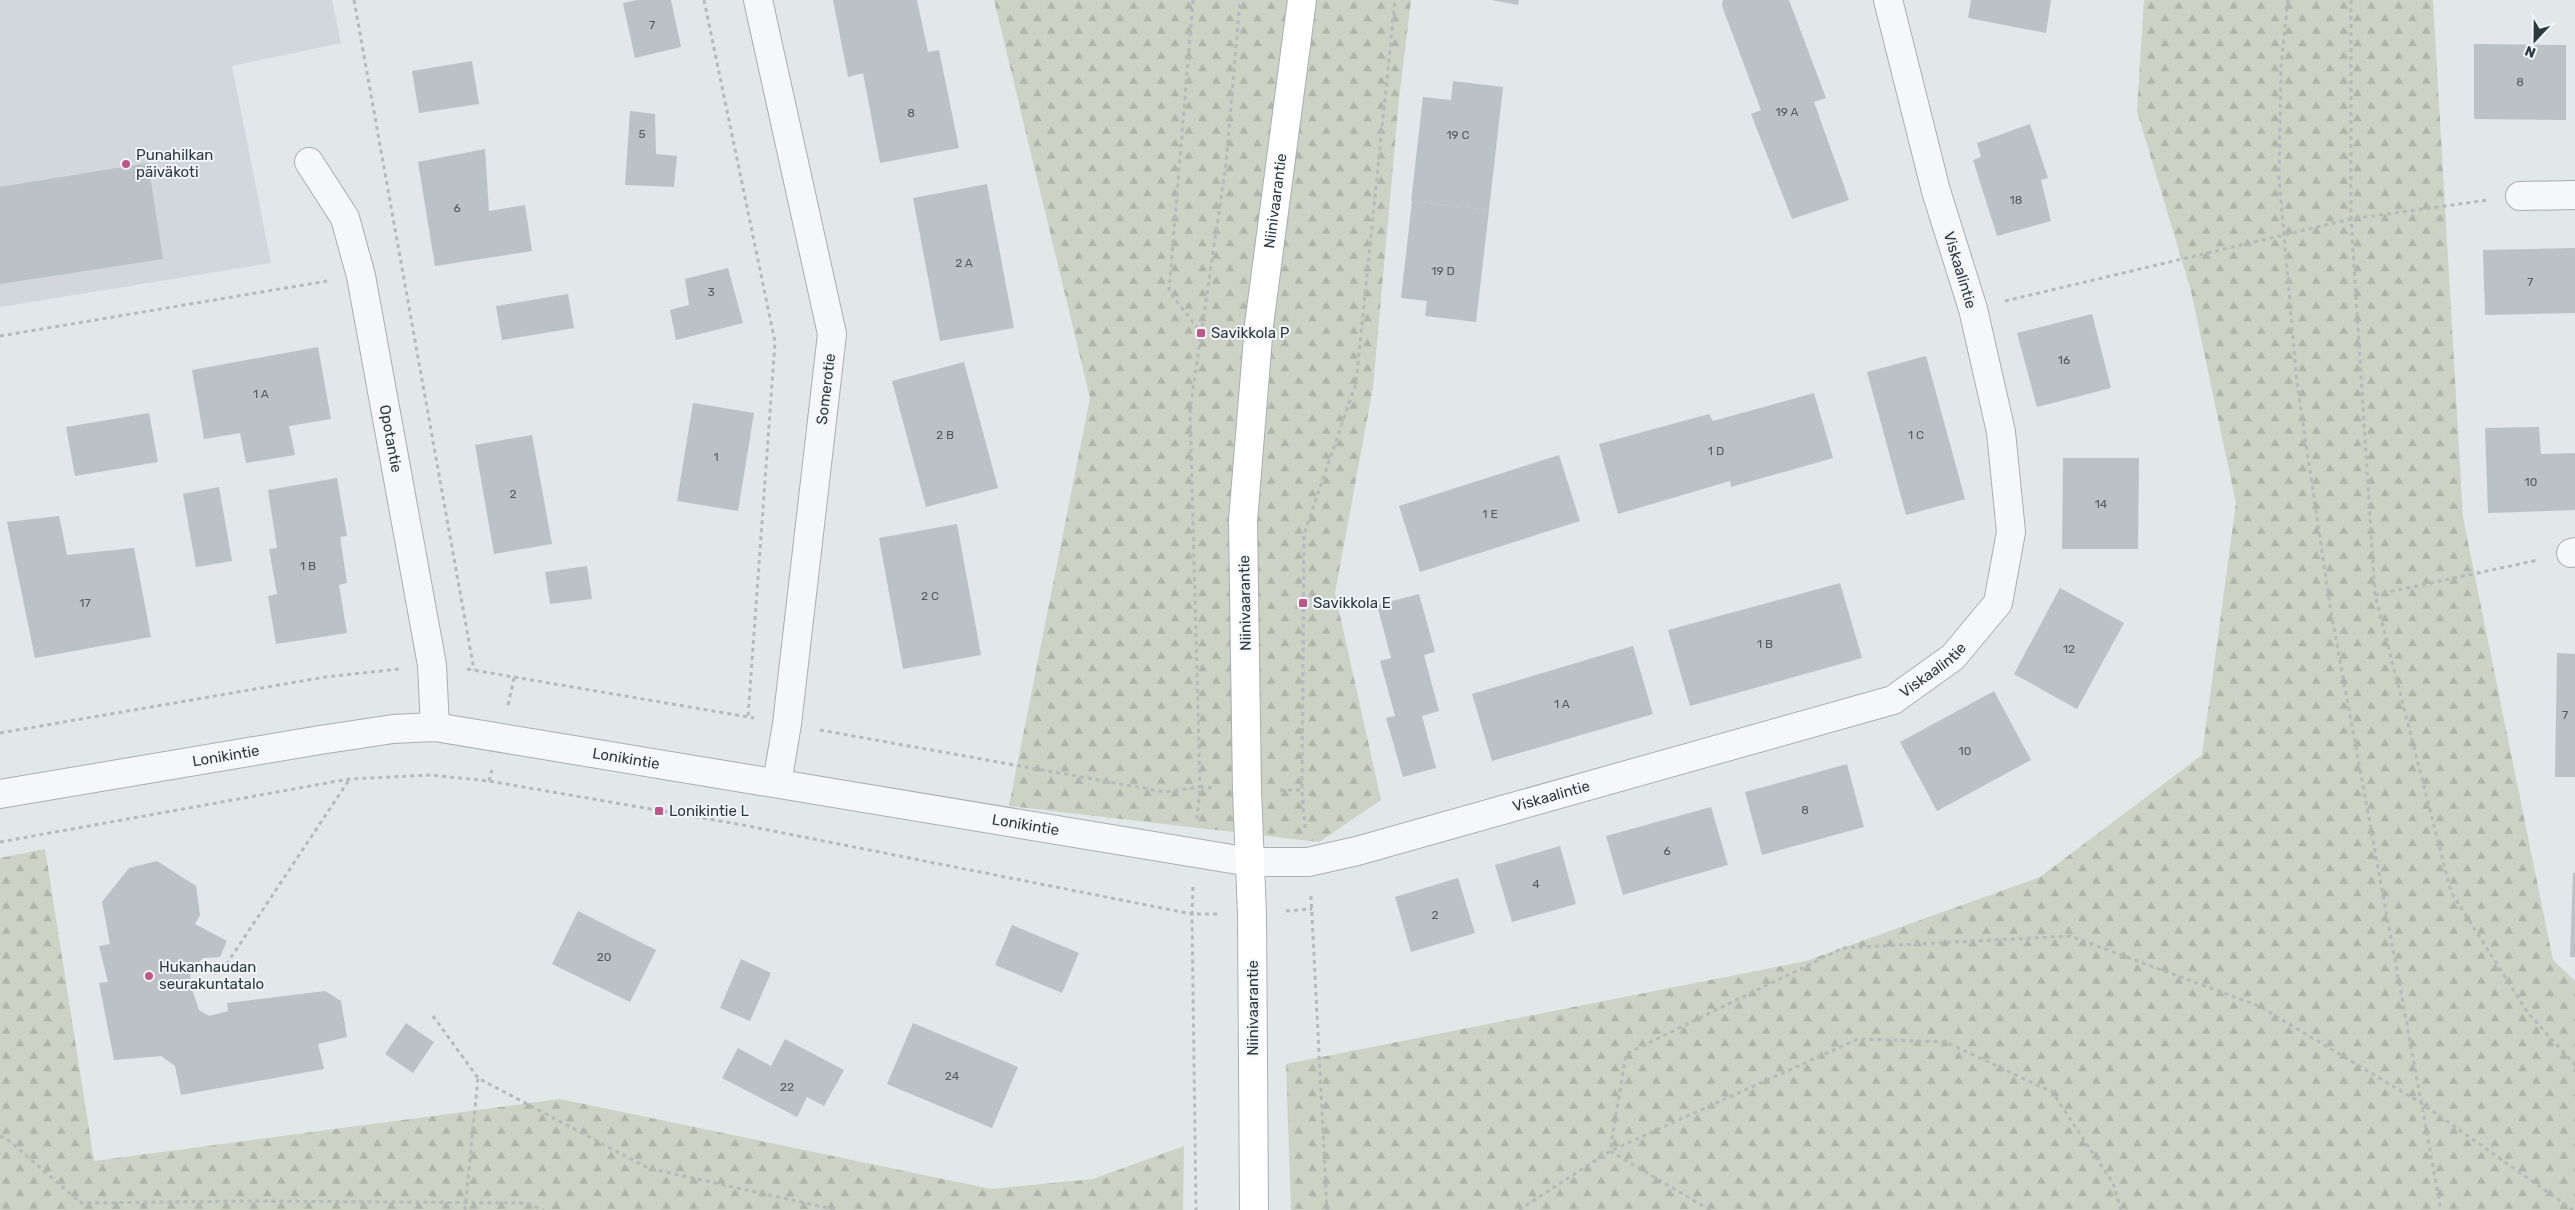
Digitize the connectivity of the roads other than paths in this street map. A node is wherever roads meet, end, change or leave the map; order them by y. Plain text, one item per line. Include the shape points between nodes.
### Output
1 (758, 0) edge
2 (1302, 0) edge
3 (1888, 0) edge
4 (309, 162) dead end
5 (2575, 195) edge
6 (2520, 196) road end
7 (435, 727) junction
8 (777, 782) junction
9 (0, 794) edge
10 (1250, 862) junction
11 (1254, 1210) edge

1 - 8 street, Somerotie via 832,334 787,724
2 - 10 main road, Niinivaarantie via 1259,325 1244,522
3 - 10 street, Viskaalintie via 1936,191 1973,309 2001,432 2011,532 1998,603 1953,658 1893,700 1357,851 1308,862
4 - 7 street, Opotantie via 345,218 361,276 432,665
5 - 6 street
7 - 8 street, Lonikintie
7 - 9 street, Lonikintie via 393,729 320,740
8 - 10 street, Lonikintie
10 - 11 main road, Niinivaarantie

